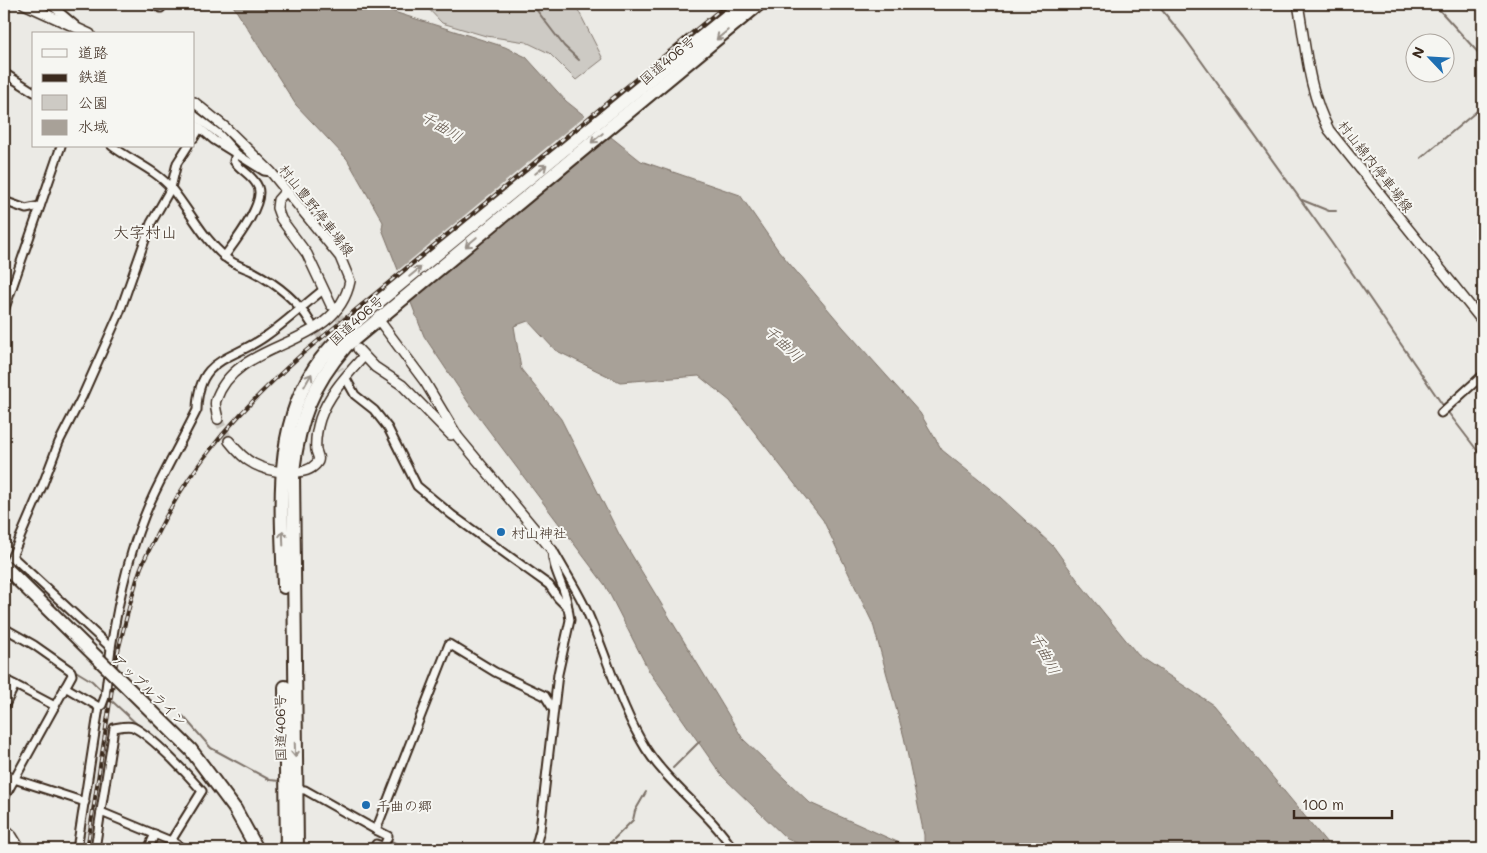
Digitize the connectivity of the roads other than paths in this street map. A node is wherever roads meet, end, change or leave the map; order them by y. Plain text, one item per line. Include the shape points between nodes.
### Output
1 (24, 4) edge
2 (50, 4) edge
3 (150, 4) edge
4 (742, 4) edge
5 (760, 4) edge
6 (1298, 4) edge
7 (161, 8) dead end
8 (78, 28) junction
9 (86, 32) edge
10 (4, 73) edge
11 (32, 91) edge
12 (195, 103) edge
13 (195, 116) edge
14 (195, 124) edge
15 (200, 128) junction
16 (195, 136) edge
17 (60, 148) edge
18 (115, 148) edge
19 (187, 148) edge
20 (236, 153) junction
21 (270, 172) junction
22 (171, 188) junction
23 (285, 192) junction
24 (4, 200) edge
25 (40, 206) junction
26 (224, 257) junction
27 (324, 290) junction
28 (332, 305) tunnel mouth
29 (301, 307) junction
30 (4, 311) edge
31 (380, 312) junction
32 (1483, 322) edge
33 (311, 323) tunnel mouth
34 (343, 373) junction
35 (1483, 375) edge
36 (1441, 413) dead end
37 (218, 419) tunnel mouth
38 (458, 437) junction
39 (229, 441) tunnel mouth
40 (288, 471) junction
41 (552, 550) junction
42 (13, 557) junction
43 (4, 566) edge
44 (4, 575) edge
45 (568, 608) junction
46 (4, 628) edge
47 (111, 648) junction
48 (4, 679) edge
49 (15, 685) junction
50 (66, 687) junction
51 (55, 706) junction
52 (4, 707) edge
53 (99, 707) junction
54 (553, 709) junction
55 (4, 774) edge
56 (14, 779) junction
57 (291, 789) junction
58 (4, 798) edge
59 (85, 802) junction
60 (101, 812) junction
61 (4, 828) edge
62 (376, 830) junction
63 (155, 834) junction
64 (171, 841) junction
65 (288, 848) edge
66 (387, 848) edge
67 (20, 849) edge
68 (77, 849) edge
69 (95, 849) edge
70 (148, 849) edge
71 (185, 849) edge
72 (257, 849) edge
73 (374, 849) edge
74 (535, 849) edge
75 (733, 849) edge

1 - 8 main road
2 - 8 street
3 - 7 street
31 -> 4 highway, 国道406号
5 -> 31 highway, 国道406号
6 - 32 main road, 村山綿内停車場線 via 1318,110 1329,130
8 - 9 main road
10 - 11 street
12 - 21 main road, 村山豊野停車場線 via 226,128
13 - 20 street via 220,135
14 - 15 street
15 - 16 street
15 - 20 street
17 - 25 street
18 - 22 street via 160,177
19 - 22 street via 177,163
20 - 21 street
20 - 26 street via 234,161 249,175 259,195 248,222
21 - 23 main road, 村山豊野停車場線
22 - 26 street via 199,231
22 - 42 street via 151,223 119,314 59,442
23 - 27 main road via 278,200 279,213 307,254
23 - 37 main road, 村山豊野停車場線 via 340,257 350,281 347,293 342,305 307,334 246,363 227,380 215,402
24 - 25 street via 26,209
25 - 30 street
26 - 29 street via 255,273
27 - 28 main road
27 - 29 street
29 - 33 street
29 - 47 street via 266,336 212,367 203,380 197,395 197,410 154,494 137,536 123,584
31 - 38 main road
31 - 40 highway, 国道406号 via 331,363 317,387 302,418
34 - 38 main road via 361,353 402,385 443,424 452,437
34 - 40 main road via 320,421 316,450 319,460 306,470
34 - 45 street via 355,395 374,410 388,428 417,486 541,579
35 - 36 street
38 - 41 main road
39 - 40 main road via 254,464
40 - 57 highway, 国道406号
41 - 45 street via 552,560 567,594
41 - 75 street via 583,602 632,722 646,748
42 - 44 street
42 - 47 street
43 - 72 highway, アップルライン, bridge via 191,750 235,809
45 - 54 street via 570,620
46 - 50 street via 34,644 71,671
47 - 53 street via 105,697
48 - 49 street
49 - 51 street
49 - 52 street
50 - 51 street
50 - 53 street
51 - 56 street
53 - 59 street
54 - 62 street via 545,696 495,672 449,644
54 - 74 street via 540,830
55 - 56 street
56 - 58 street
56 - 59 street
57 - 62 street via 305,790
57 - 65 highway, 国道406号
59 - 68 street
60 - 63 street
60 - 64 street via 114,728 132,726 182,768 202,791
60 - 69 street
61 - 67 main road
62 - 66 street via 388,836
63 - 64 street
63 - 70 street
64 - 71 street
66 - 73 street via 376,844

